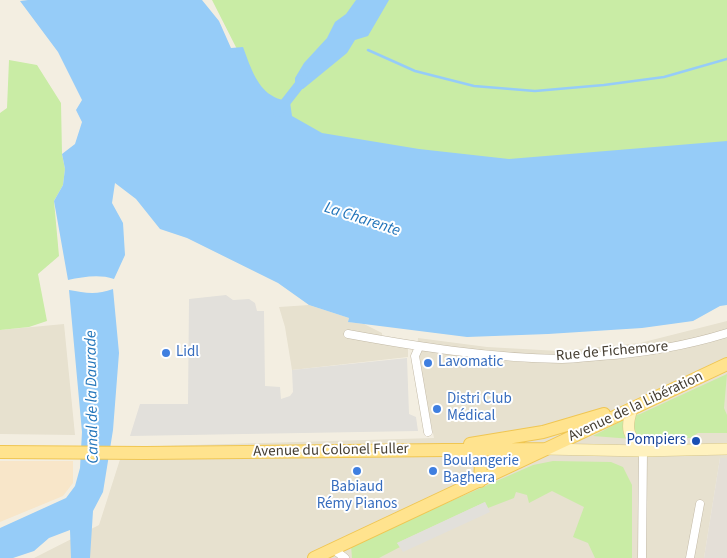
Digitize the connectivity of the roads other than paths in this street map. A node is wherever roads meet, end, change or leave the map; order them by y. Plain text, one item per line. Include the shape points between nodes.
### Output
1 (727, 333) edge
2 (348, 334) dead end
3 (419, 347) junction
4 (727, 364) edge
5 (656, 397) junction
6 (632, 409) junction
7 (428, 432) dead end
8 (453, 449) junction
9 (545, 449) junction
10 (727, 449) edge
11 (472, 450) junction
12 (642, 451) junction
13 (0, 452) edge
14 (480, 481) junction
15 (700, 504) dead end
16 (333, 549) junction
17 (314, 558) edge
18 (345, 558) edge
19 (642, 558) edge
20 (690, 558) edge

1 - 3 street, Rue de Fichemore via 632,353 564,359
2 - 3 street, Rue de Fichemore
3 - 7 street via 415,356
4 - 5 main road, Avenue de la Libération
5 - 6 main road, Avenue de la Libération
5 - 8 main road via 578,423
6 - 9 main road, Avenue de la Libération
6 - 12 main road via 628,431
8 - 11 main road, Avenue du Colonel Fuller
8 - 13 main road, Avenue du Colonel Fuller
9 - 11 main road, Avenue du Colonel Fuller
9 - 12 main road
9 - 14 main road, Avenue de la Libération
10 - 12 main road
11 - 14 main road via 480,463
12 - 19 street
14 - 16 main road, Avenue de la Libération
15 - 20 street
16 - 17 main road, Avenue de la Libération
16 - 18 street

